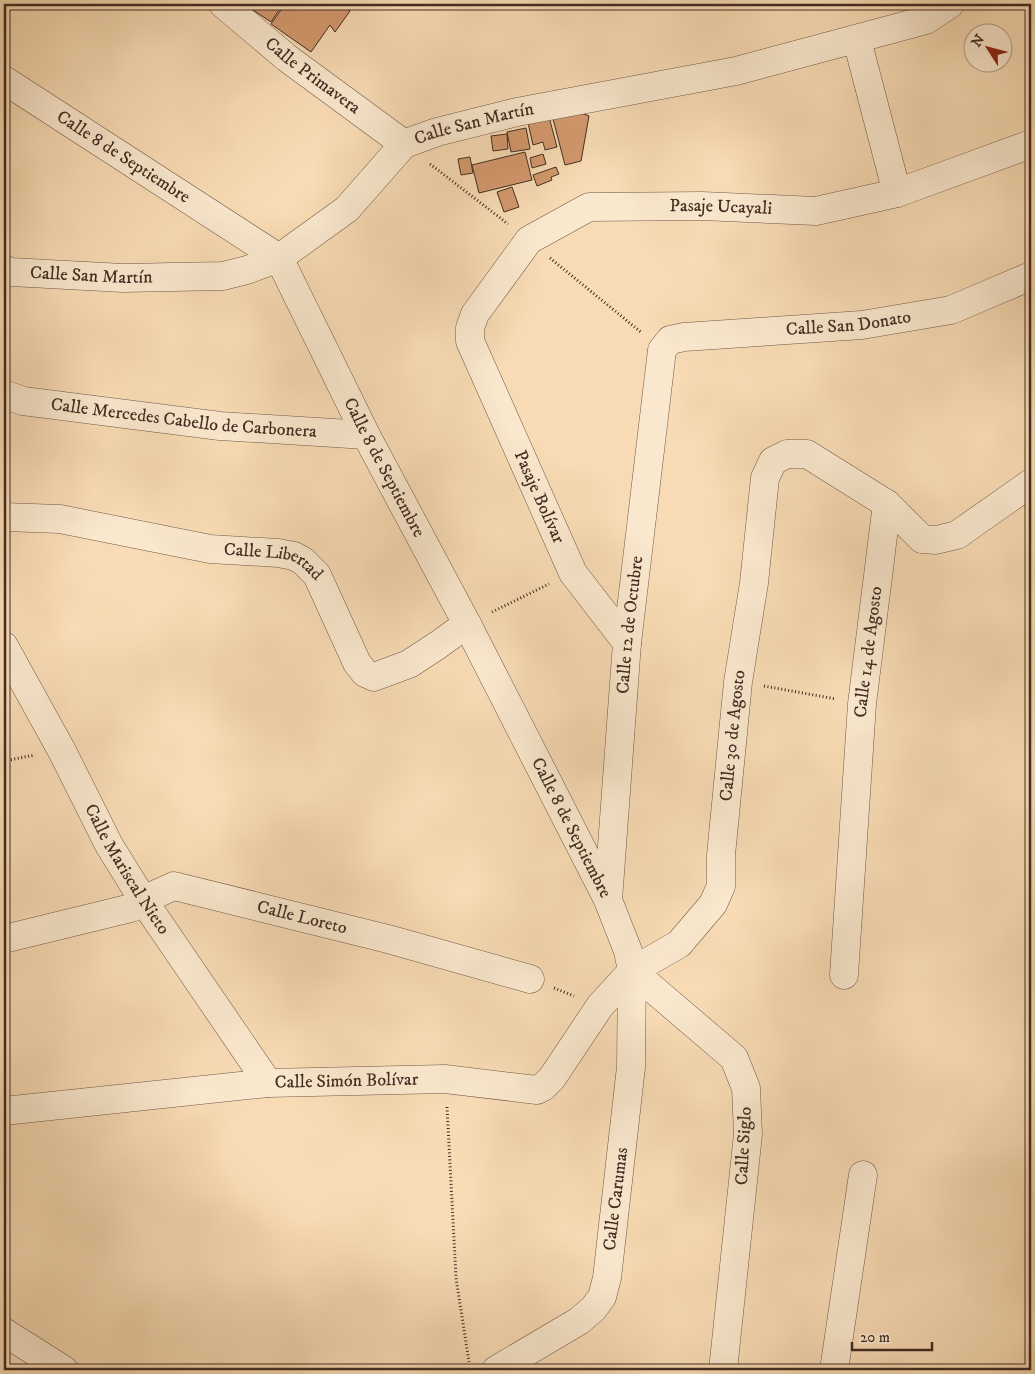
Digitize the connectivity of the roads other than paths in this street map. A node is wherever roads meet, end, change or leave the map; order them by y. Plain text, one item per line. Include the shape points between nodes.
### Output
1 (223, 4) edge
2 (950, 4) edge
3 (857, 40) junction
4 (4, 80) edge
5 (404, 144) junction
6 (1031, 144) edge
7 (897, 193) junction
8 (279, 258) junction
9 (4, 269) edge
10 (1031, 276) edge
11 (470, 341) joint
12 (662, 350) joint
13 (4, 394) edge
14 (366, 435) junction
15 (1031, 483) edge
16 (887, 504) junction
17 (4, 517) edge
18 (467, 624) junction
19 (627, 643) junction
20 (4, 646) edge
21 (143, 900) junction
22 (608, 900) junction
23 (4, 939) edge
24 (632, 971) junction
25 (844, 975) dead end
26 (530, 979) road end
27 (268, 1082) junction
28 (4, 1110) edge
29 (863, 1175) dead end
30 (4, 1332) edge
31 (64, 1370) edge
32 (496, 1370) edge
33 (723, 1370) edge
34 (834, 1370) edge

1 - 5 street, Calle Primavera via 288,58
2 - 3 street, Calle San Martín via 926,20
3 - 5 street, Calle San Martín via 736,72 517,112 437,132
3 - 7 street
4 - 8 street, Calle 8 de Septiembre
5 - 8 street, Calle San Martín via 348,209
6 - 7 street, Pasaje Ucayali
7 - 11 street, Pasaje Ucayali via 816,211 702,206 589,208 529,240 475,314
8 - 9 street, Calle San Martín via 223,276 122,278
8 - 14 street, Calle 8 de Septiembre
10 - 12 street, Calle San Donato via 951,310 862,326 684,337 670,340
11 - 19 street, Pasaje Bolívar via 573,573
12 - 19 street, Calle 12 de Octubre
13 - 14 street, Calle Mercedes Cabello de Carbonera via 23,401 220,426
14 - 18 street, Calle 8 de Septiembre
15 - 16 street via 957,535 936,540 922,539
16 - 24 street, Calle 30 de Agosto via 807,454 787,454 773,461 765,478 754,583 738,682 720,886 713,904 679,944
16 - 25 street, Calle 14 de Agosto via 862,704
17 - 18 street, Calle Libertad via 60,519 210,549 294,556 316,575 357,663 374,678 409,664
18 - 22 street, Calle 8 de Septiembre
19 - 22 street, Calle 12 de Octubre
20 - 21 street, Calle Mariscal Nieto via 62,750 109,845
21 - 23 street, Calle Loreto via 131,908
21 - 26 street, Calle Loreto via 174,886 388,939
21 - 27 street, Calle Mariscal Nieto
22 - 24 street, Calle 8 de Septiembre via 628,951
24 - 27 street, Calle Simón Bolívar via 600,1006 552,1078 536,1090 445,1079
24 - 32 street, Calle Carumas via 631,1067 607,1278 602,1297 594,1309 579,1320
24 - 33 street, Calle Siglo via 734,1058 746,1088 748,1134
27 - 28 street, Calle Simón Bolívar
29 - 34 street
30 - 31 street

